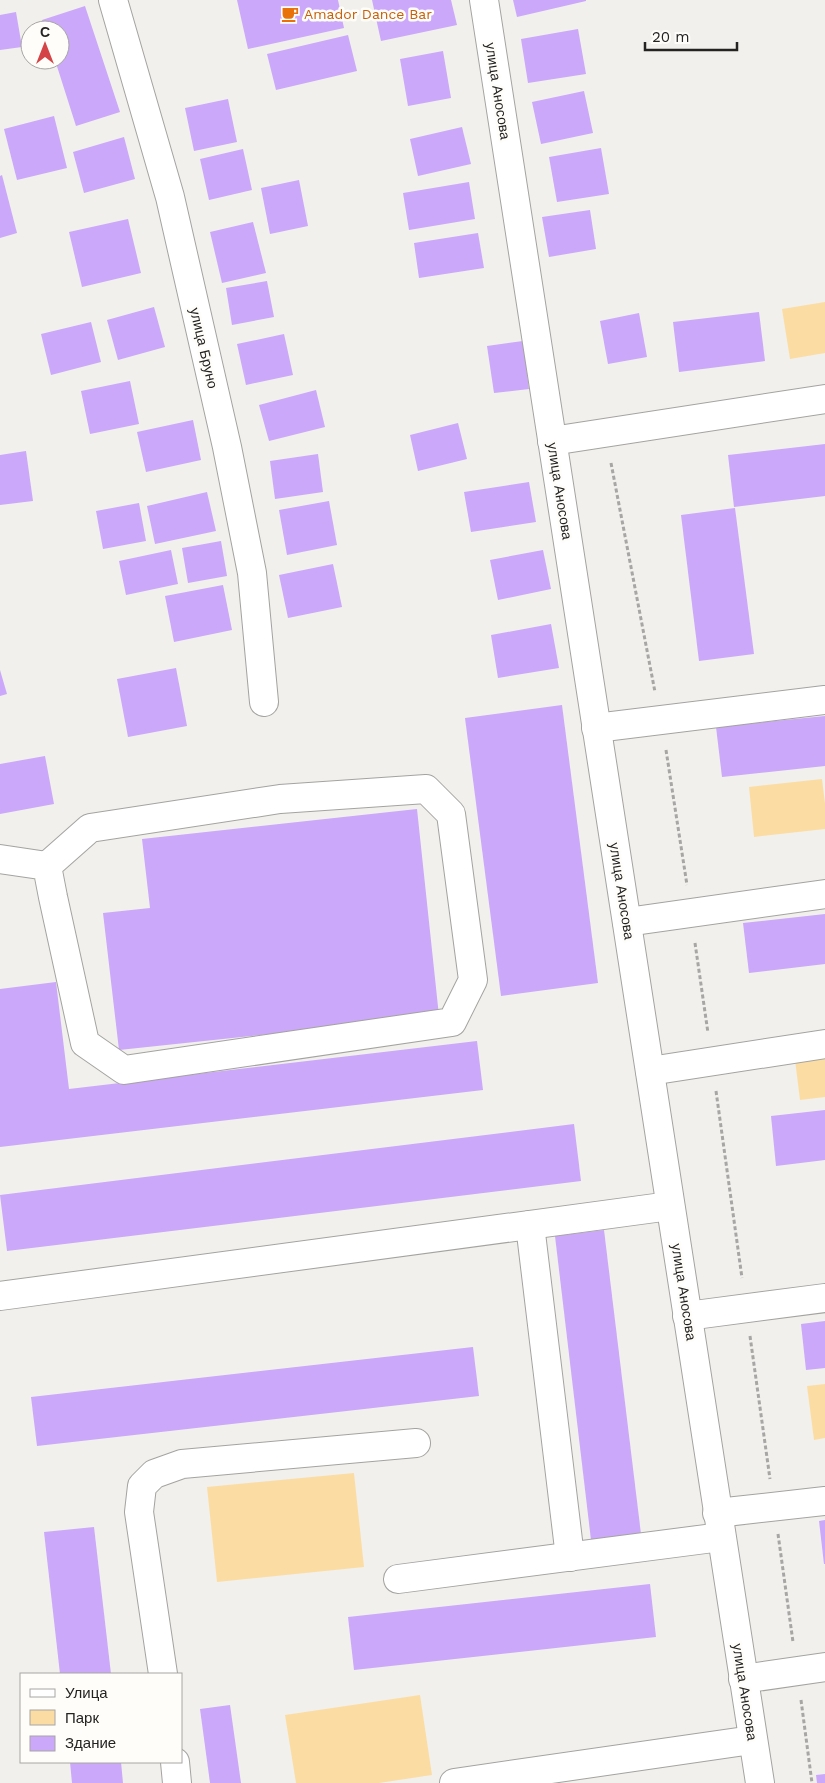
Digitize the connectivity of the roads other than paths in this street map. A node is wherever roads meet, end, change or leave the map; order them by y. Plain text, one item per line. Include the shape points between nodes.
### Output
1 (113, 0) edge
2 (484, 0) edge
3 (825, 399) edge
4 (552, 441) junction
5 (825, 700) edge
6 (264, 702) dead end
7 (596, 728) junction
8 (0, 859) edge
9 (47, 866) junction
10 (825, 894) edge
11 (627, 922) junction
12 (825, 1044) edge
13 (650, 1071) junction
14 (670, 1206) junction
15 (530, 1225) junction
16 (0, 1296) edge
17 (825, 1298) edge
18 (687, 1316) junction
19 (416, 1443) dead end
20 (825, 1501) edge
21 (719, 1525) junction
22 (570, 1557) junction
23 (398, 1579) dead end
24 (825, 1667) edge
25 (163, 1673) edge
26 (744, 1679) junction
27 (752, 1740) junction
28 (175, 1763) edge
29 (177, 1783) edge
30 (454, 1783) edge
31 (760, 1783) edge

1 - 6 street, улица Бруно via 170,197 227,447 252,573
2 - 4 street, улица Аносова
3 - 4 street
4 - 7 street, улица Аносова
5 - 7 street
7 - 11 street, улица Аносова
8 - 9 street
9 - 9 street via 90,828 280,799 426,789 451,814 473,980 452,1022 124,1070 85,1043
10 - 11 street
11 - 13 street, улица Аносова
12 - 13 street
13 - 14 street, улица Аносова
14 - 15 street
14 - 18 street, улица Аносова
15 - 16 street
15 - 22 street
17 - 18 street
18 - 21 street, улица Аносова
19 - 25 street via 182,1464 154,1474 142,1486 139,1512
20 - 21 street via 774,1506
21 - 22 street
21 - 26 street, улица Аносова
22 - 23 street
24 - 26 street
26 - 27 street, улица Аносова
27 - 30 street
27 - 31 street, улица Аносова
28 - 29 street

